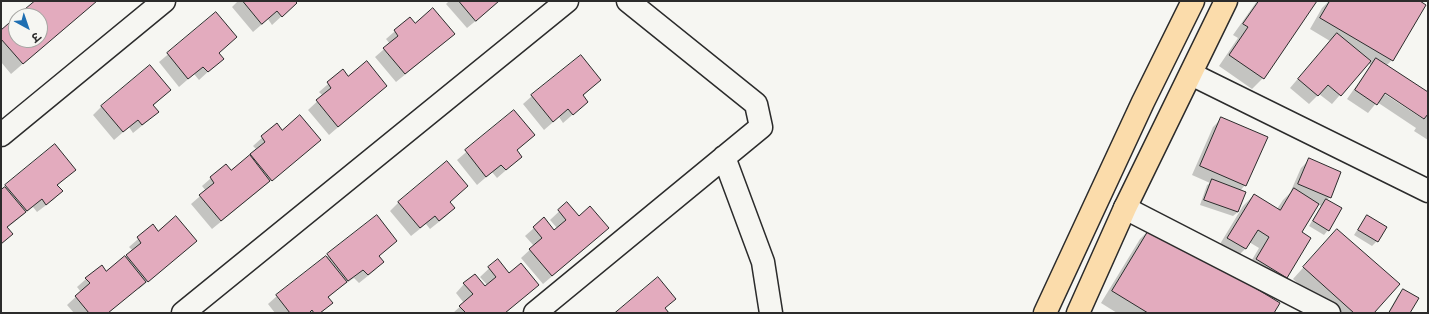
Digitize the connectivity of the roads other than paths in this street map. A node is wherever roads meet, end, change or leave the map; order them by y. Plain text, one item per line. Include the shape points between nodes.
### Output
1 (164, 1) edge
2 (567, 1) edge
3 (628, 1) edge
4 (1193, 1) edge
5 (1226, 1) edge
6 (1191, 74) junction
7 (1, 135) edge
8 (724, 157) junction
9 (1428, 191) edge
10 (1125, 208) junction
11 (183, 313) edge
12 (535, 313) edge
13 (771, 313) edge
14 (1045, 313) edge
15 (1078, 313) edge
16 (1328, 313) edge

1 - 7 street
2 - 11 street
3 - 8 street via 756,104 761,127
4 - 14 main road
5 - 6 main road
6 - 9 street
6 - 10 main road
8 - 12 street
8 - 13 street via 764,262
10 - 15 main road
10 - 16 street

